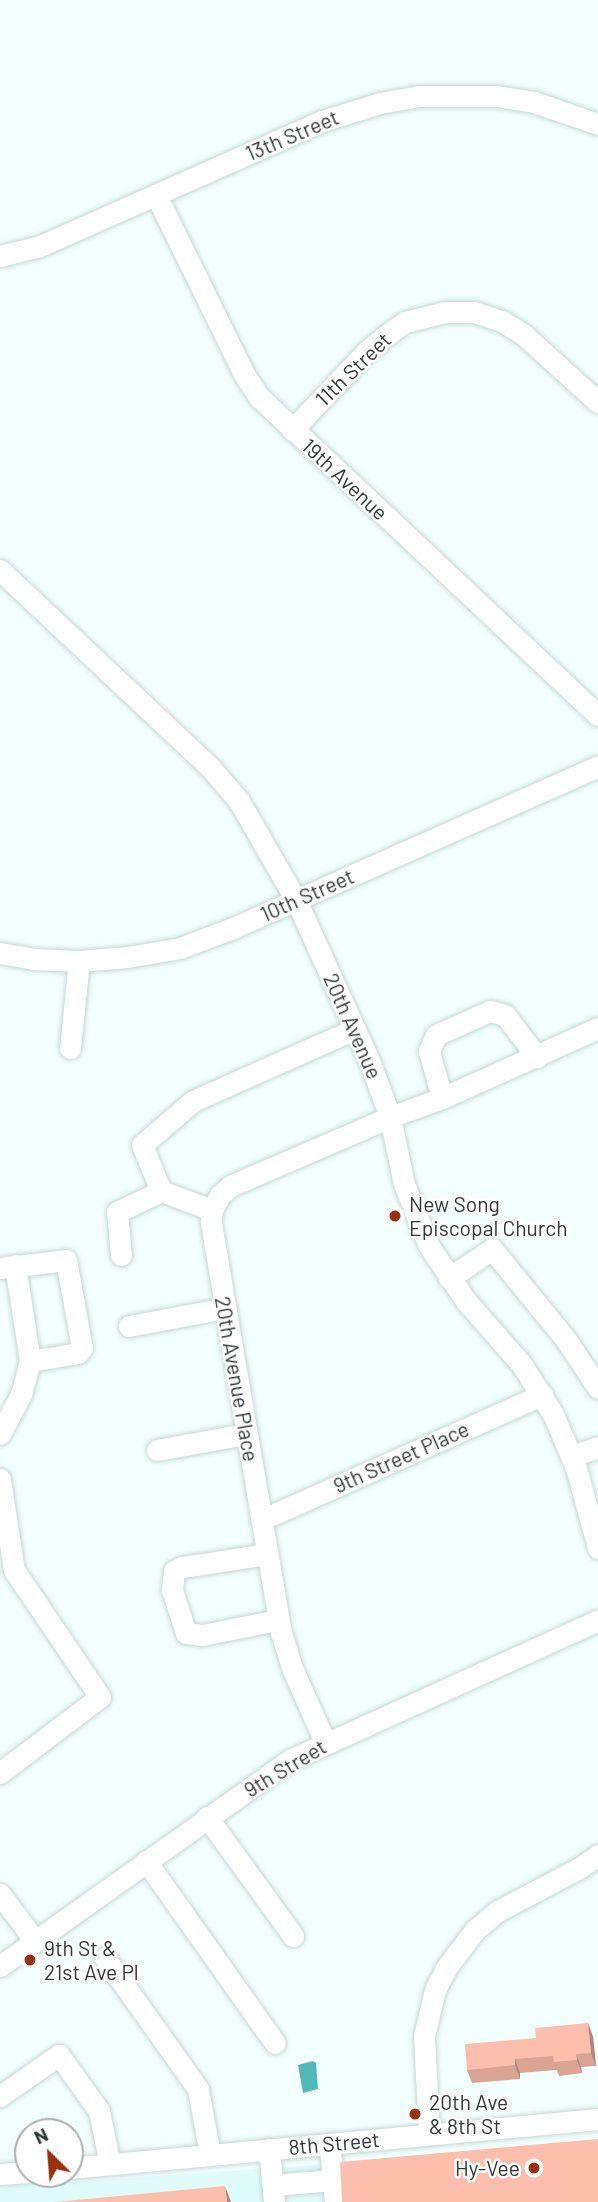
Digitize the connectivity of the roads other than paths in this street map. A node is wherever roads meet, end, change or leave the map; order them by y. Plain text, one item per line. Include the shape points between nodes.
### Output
1 (598, 124) edge
2 (156, 195) junction
3 (0, 256) edge
4 (598, 402) edge
5 (292, 430) junction
6 (0, 570) edge
7 (598, 715) edge
8 (598, 766) edge
9 (296, 900) junction
10 (0, 953) edge
11 (79, 961) junction
12 (598, 1028) edge
13 (355, 1029) junction
14 (70, 1048) dead end
15 (537, 1057) junction
16 (442, 1098) junction
17 (390, 1117) junction
18 (161, 1191) junction
19 (212, 1210) junction
20 (121, 1255) dead end
21 (8, 1266) edge
22 (449, 1278) junction
23 (225, 1308) junction
24 (129, 1326) dead end
25 (30, 1361) junction
26 (598, 1388) edge
27 (542, 1395) junction
28 (0, 1434) edge
29 (246, 1434) junction
30 (598, 1447) edge
31 (157, 1450) dead end
32 (571, 1455) junction
33 (0, 1479) edge
34 (261, 1520) junction
35 (598, 1548) edge
36 (267, 1554) junction
37 (278, 1620) junction
38 (598, 1620) edge
39 (325, 1742) junction
40 (0, 1773) edge
41 (207, 1817) junction
42 (598, 1854) edge
43 (146, 1861) junction
44 (0, 1894) edge
45 (293, 1936) dead end
46 (35, 1941) junction
47 (105, 1958) dead end
48 (0, 1966) edge
49 (275, 2043) dead end
50 (0, 2096) edge
51 (598, 2119) edge
52 (429, 2134) junction
53 (329, 2144) junction
54 (269, 2149) junction
55 (210, 2155) junction
56 (110, 2164) junction
57 (84, 2167) edge
58 (333, 2180) junction
59 (273, 2193) edge
60 (335, 2202) edge

1 - 2 street, 13th Street via 534,102 496,96 418,96 342,113
2 - 3 street, 13th Street via 40,246
2 - 5 street, 19th Avenue via 244,374 259,397
4 - 5 street, 11th Street via 502,321 474,312 445,312 405,322 387,335
5 - 7 street, 19th Avenue
6 - 9 street, 20th Avenue via 210,767 239,801
8 - 9 street, 10th Street
9 - 11 street, 10th Street via 180,948
9 - 13 street, 20th Avenue
10 - 11 street, 10th Street
11 - 14 street
12 - 15 street
13 - 17 street, 20th Avenue
13 - 18 street via 193,1101 142,1145
15 - 16 street
15 - 16 street via 505,1015 490,1011 436,1035 429,1051
16 - 17 street
17 - 19 street via 230,1186
17 - 22 street, 20th Avenue via 415,1215
18 - 19 street
18 - 20 street via 117,1212
19 - 23 street, 20th Avenue Place
21 - 25 street
21 - 25 street via 66,1261 82,1348 78,1353
22 - 26 street via 492,1249 567,1341
22 - 27 street, 20th Avenue
23 - 24 street
23 - 29 street, 20th Avenue Place
25 - 28 street via 24,1387
27 - 32 street, 20th Avenue
27 - 34 street, 9th Street Place
29 - 31 street
29 - 34 street, 20th Avenue Place
30 - 32 street
32 - 35 street, 20th Avenue
33 - 40 street via 17,1578 100,1697
34 - 36 street, 20th Avenue Place
36 - 37 street, 20th Avenue Place
36 - 37 street via 182,1567 174,1571 172,1590 186,1633 202,1635
37 - 39 street, 20th Avenue Place via 292,1668
38 - 39 street, 9th Street
39 - 41 street, 9th Street via 257,1780
41 - 43 street, 9th Street
41 - 45 street
42 - 52 street via 498,1910 475,1930 446,1968 424,2036
43 - 46 street, 9th Street
43 - 49 street
44 - 46 street
46 - 48 street, 9th Street
47 - 55 street via 198,2089
50 - 56 street via 59,2055 99,2111
51 - 52 street, 8th Street
52 - 53 street, 8th Street
53 - 54 street, 8th Street
53 - 58 street
54 - 55 street, 8th Street
54 - 59 street
55 - 56 street, 8th Street
56 - 57 street, 8th Street
58 - 59 street
58 - 60 street

